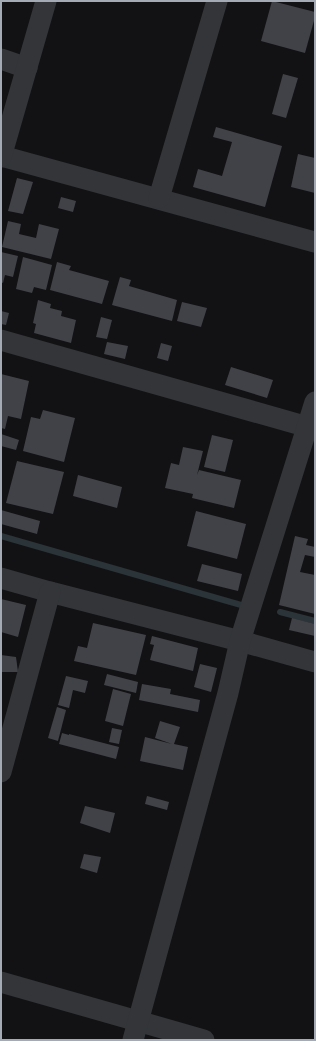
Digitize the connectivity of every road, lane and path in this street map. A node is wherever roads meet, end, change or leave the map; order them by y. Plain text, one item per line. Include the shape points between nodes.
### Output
1 (46, 1) edge
2 (217, 1) edge
3 (1, 59) edge
4 (28, 68) junction
5 (1, 157) edge
6 (159, 198) junction
7 (315, 242) edge
8 (1, 340) edge
9 (315, 402) edge
10 (312, 424) edge
11 (1, 578) edge
12 (50, 592) junction
13 (240, 640) junction
14 (315, 662) edge
15 (1, 772) edge
16 (1, 982) edge
17 (136, 1031) edge
18 (204, 1040) edge

1 - 4 street
2 - 6 street
3 - 4 street
4 - 5 street
5 - 6 street
6 - 7 street
8 - 10 street
9 - 10 street
10 - 13 street
11 - 12 street
12 - 13 street
12 - 15 street
13 - 14 street
13 - 17 street
16 - 17 street
17 - 18 street

